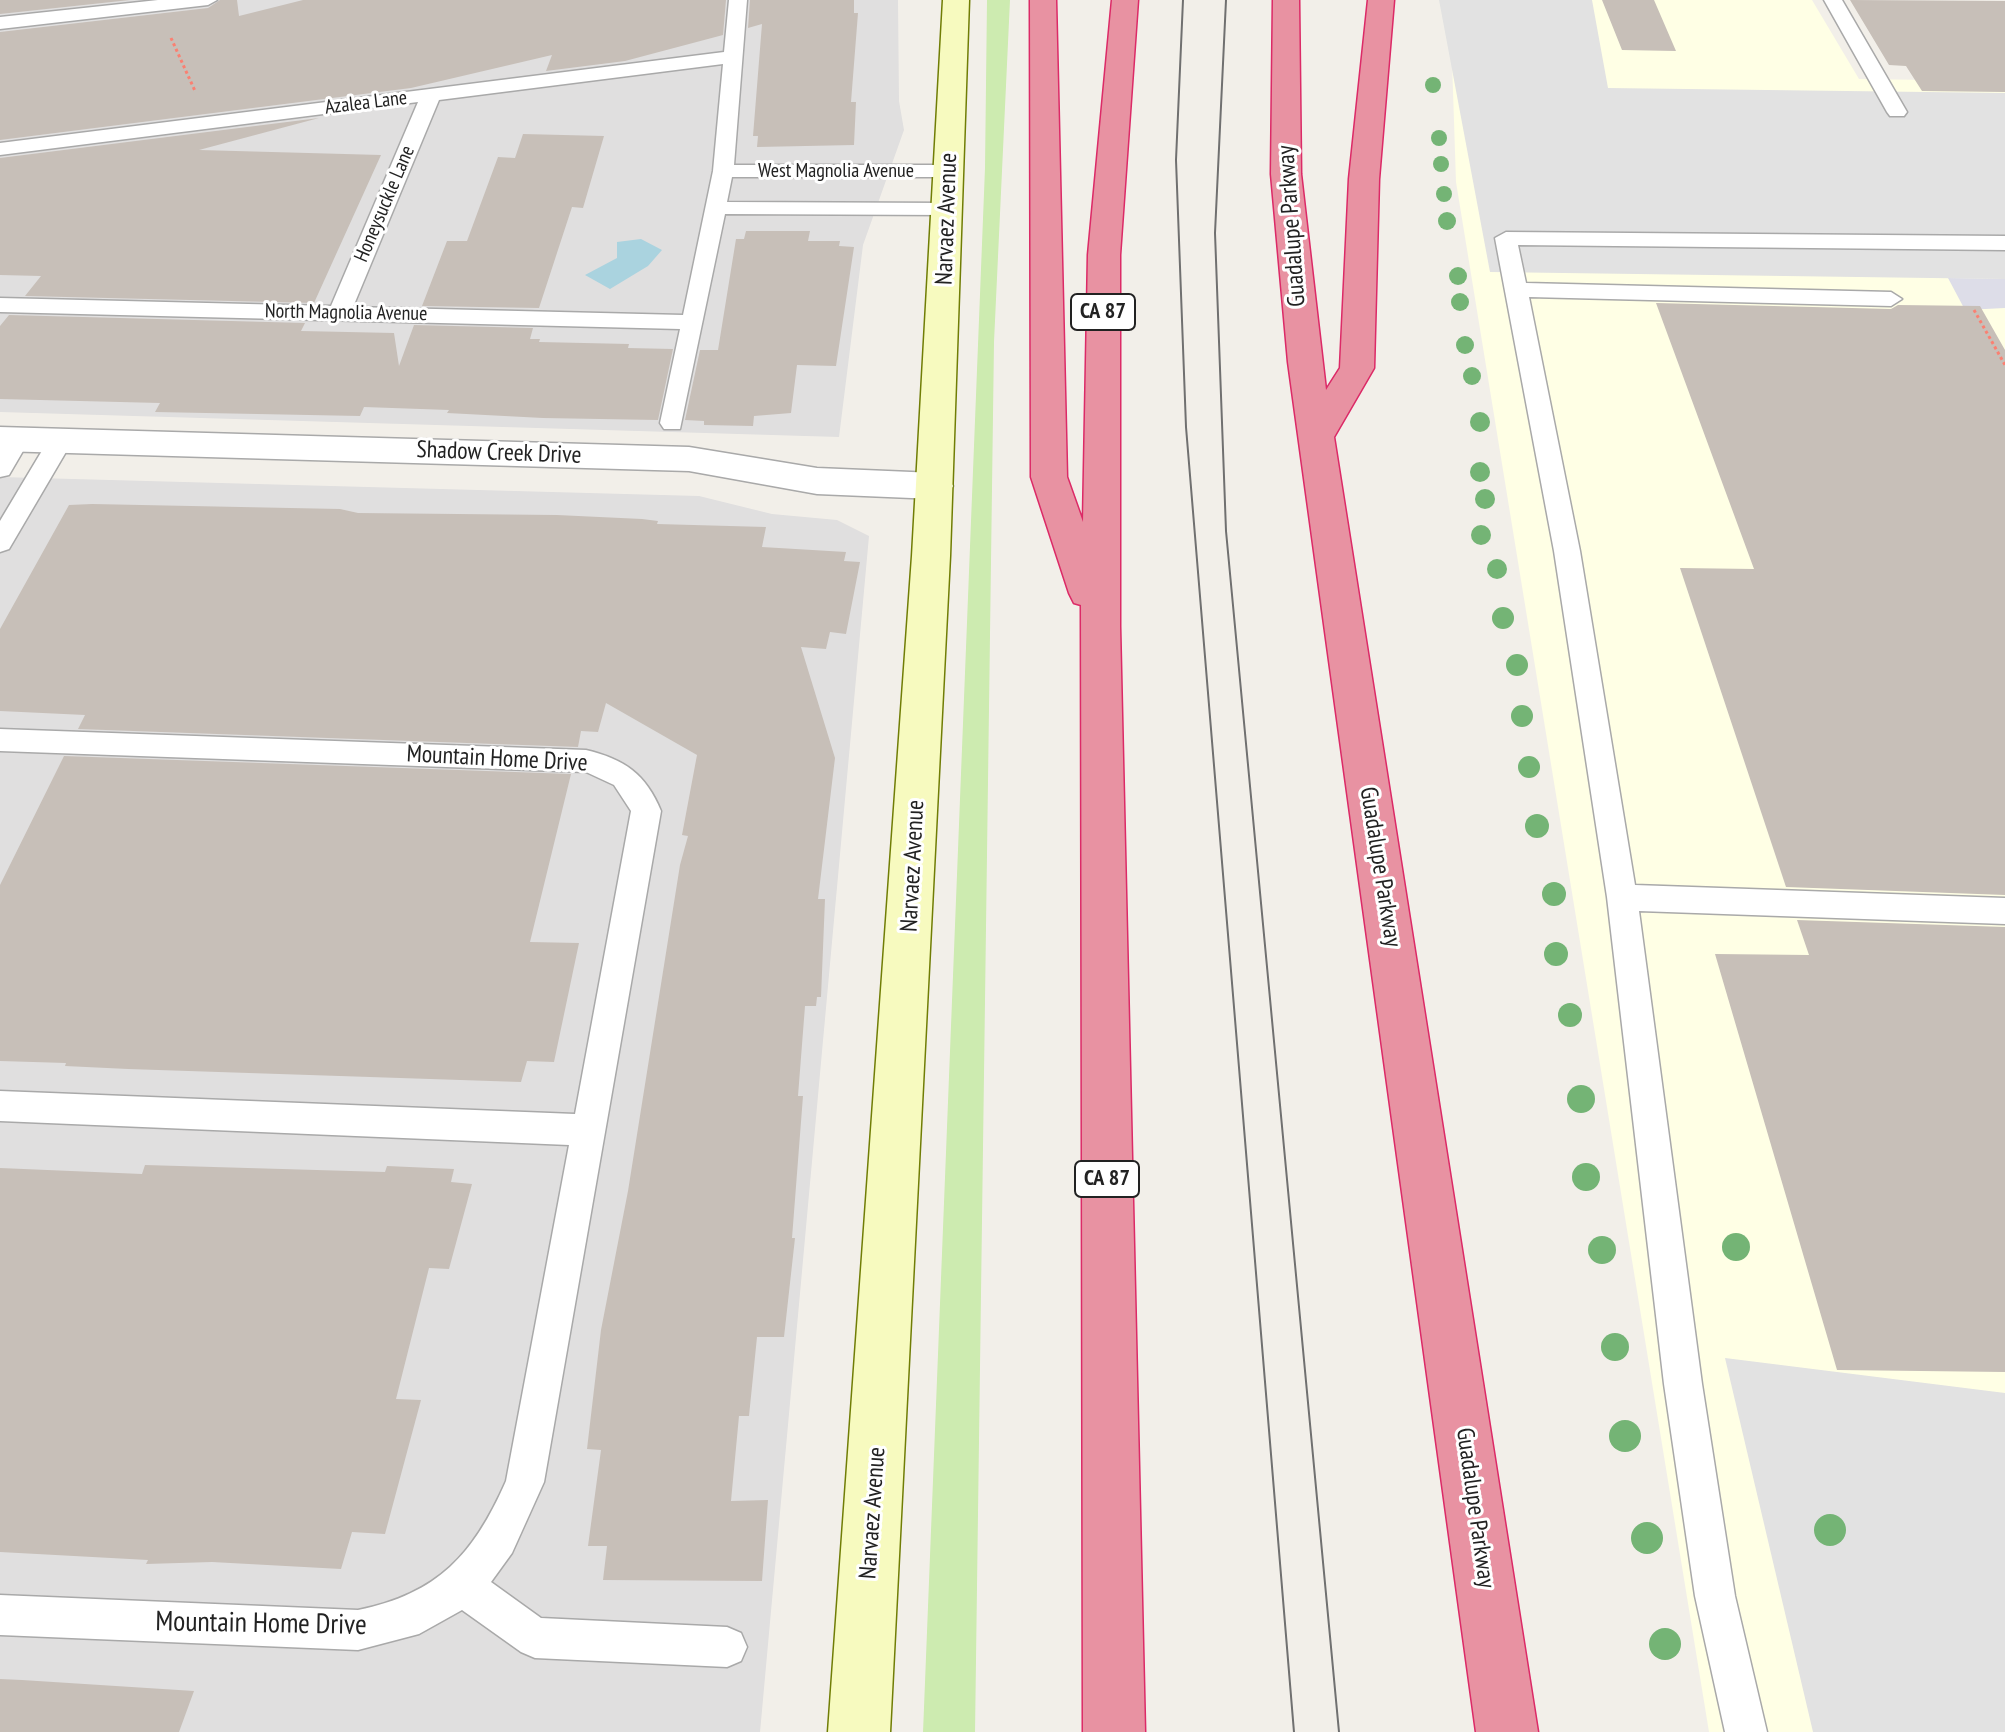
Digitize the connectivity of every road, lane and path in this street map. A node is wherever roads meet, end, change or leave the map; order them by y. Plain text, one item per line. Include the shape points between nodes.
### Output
1 (208, 0) edge
2 (738, 0) edge
3 (956, 0) edge
4 (1043, 0) edge
5 (1125, 0) edge
6 (1286, 0) edge
7 (1381, 0) edge
8 (1833, 0) edge
9 (0, 23) edge
10 (167, 29) dead end
11 (733, 57) junction
12 (431, 95) junction
13 (197, 97) dead end
14 (1897, 112) dead end
15 (0, 149) edge
16 (723, 171) junction
17 (948, 190) junction
18 (716, 208) junction
19 (2005, 243) edge
20 (1515, 290) junction
21 (1891, 299) dead end
22 (0, 305) edge
23 (1974, 310) dead end
24 (339, 313) junction
25 (692, 322) junction
26 (2005, 365) edge
27 (672, 423) dead end
28 (1316, 437) junction
29 (61, 440) junction
30 (6, 449) edge
31 (935, 486) junction
32 (0, 543) edge
33 (1100, 626) junction
34 (0, 740) edge
35 (1622, 897) junction
36 (2005, 911) edge
37 (0, 1106) edge
38 (590, 1130) junction
39 (463, 1586) junction
40 (0, 1615) edge
41 (727, 1647) dead end
42 (859, 1732) edge
43 (1114, 1732) edge
44 (1507, 1732) edge
45 (1746, 1732) edge

1 - 9 lane
2 - 11 lane, West Magnolia Avenue
3 - 17 main road, Narvaez Avenue
4 - 33 highway via 1049,477
5 - 33 highway, CA 87 via 1104,255
6 - 28 highway, Guadalupe Parkway via 1283,86 1292,262
7 - 28 highway via 1364,179 1357,368
8 - 14 lane
10 - 13 path
11 - 12 lane, Azalea Lane
11 - 16 lane, West Magnolia Avenue
12 - 15 lane, Azalea Lane
12 - 24 lane, Honeysuckle Lane
16 - 17 lane, West Magnolia Avenue
16 - 18 lane, West Magnolia Avenue
17 - 18 lane
17 - 31 main road, Narvaez Avenue
18 - 25 lane
19 - 20 lane via 1506,238
20 - 21 lane
20 - 35 lane via 1567,551
22 - 24 lane, North Magnolia Avenue
23 - 26 path
24 - 25 lane, North Magnolia Avenue
25 - 27 lane
28 - 44 highway, Guadalupe Parkway
29 - 30 street, Shadow Creek Drive
29 - 31 street, Shadow Creek Drive via 689,459 817,481
29 - 32 lane
31 - 42 main road, Narvaez Avenue
33 - 43 highway, CA 87
34 - 38 lane, Mountain Home Drive via 586,761 622,773 642,797 646,825
35 - 36 lane
35 - 45 lane via 1683,1384 1715,1596
37 - 38 lane
38 - 39 lane, Mountain Home Drive via 525,1482 491,1553
39 - 40 lane, Mountain Home Drive via 430,1611 394,1625 358,1630
39 - 41 lane via 535,1638

